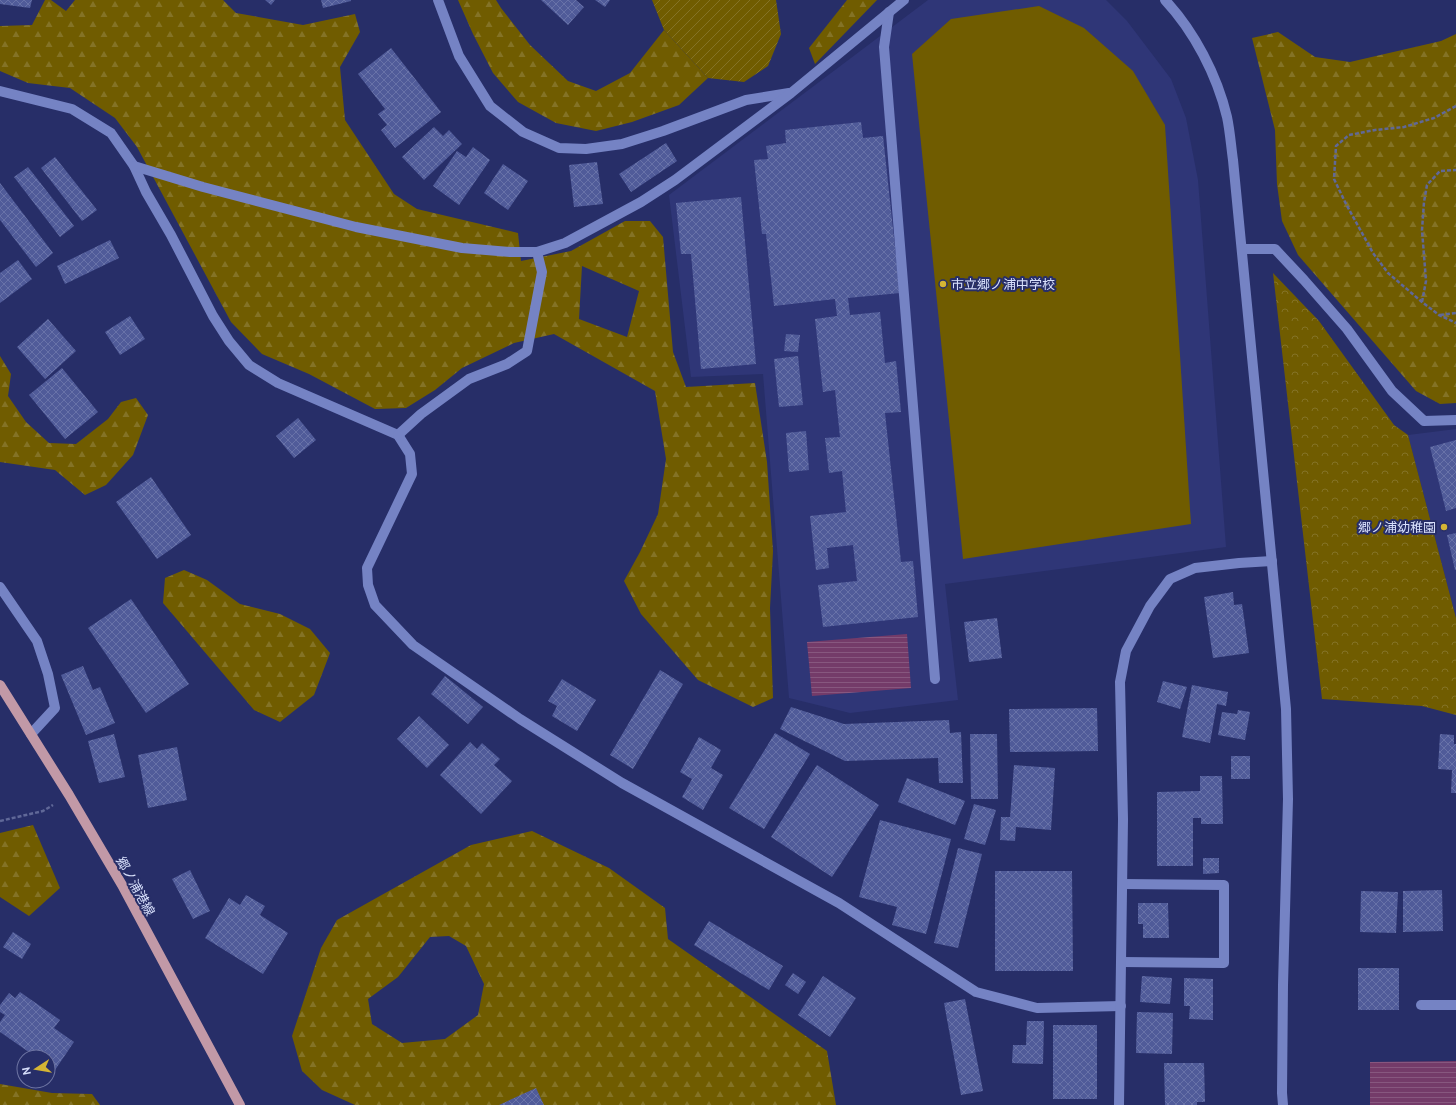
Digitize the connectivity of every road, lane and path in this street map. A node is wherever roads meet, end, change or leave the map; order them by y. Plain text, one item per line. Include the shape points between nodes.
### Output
1 (438, 0) edge
2 (904, 0) edge
3 (1165, 0) edge
4 (889, 12) junction
5 (0, 91) edge
6 (791, 93) junction
7 (1456, 106) edge
8 (134, 166) junction
9 (1456, 170) edge
10 (1242, 249) junction
11 (537, 252) junction
12 (1422, 302) junction
13 (1456, 313) edge
14 (1439, 315) junction
15 (1456, 323) edge
16 (1456, 420) edge
17 (398, 435) junction
18 (1272, 561) junction
19 (0, 587) edge
20 (935, 679) dead end
21 (0, 685) edge
22 (31, 734) junction
23 (69, 795) junction
24 (0, 821) edge
25 (1123, 884) junction
26 (1122, 962) junction
27 (1421, 1005) dead end
28 (1456, 1005) edge
29 (1121, 1006) junction
30 (240, 1105) edge
31 (1119, 1105) edge
32 (1283, 1105) edge

1 - 6 street via 459,56 490,106 523,132 560,148 586,149 622,144 746,100
2 - 4 street
3 - 10 street via 1205,56 1227,117
4 - 6 street
4 - 20 street via 884,47
5 - 8 street via 72,109 111,133
6 - 11 street via 675,180 641,202 565,243
7 - 12 path via 1434,118 1404,128 1348,135 1336,146 1334,178 1360,231 1388,273
8 - 11 street via 356,227 462,248
8 - 17 street via 213,316 228,341 249,365 278,383
9 - 12 path via 1440,171 1428,185 1422,230 1426,281
10 - 16 street via 1275,250 1347,329 1392,391 1424,421
10 - 18 street
11 - 17 street via 542,272 527,351 507,364 469,379 421,414
12 - 14 path
13 - 14 path
14 - 15 path
17 - 29 street via 410,454 412,474 367,568 368,585 375,605 413,645 520,719 622,783 839,903 976,992 1037,1008
18 - 25 street via 1195,568 1170,579 1150,606 1126,651 1120,682
18 - 32 street via 1286,709 1288,798
19 - 22 street via 37,641 48,674 55,708
21 - 22 main road, 郷ノ浦港線
22 - 23 main road, 郷ノ浦港線
23 - 24 path via 43,811
23 - 30 main road, 郷ノ浦港線 via 122,885
25 - 26 street
25 - 26 street via 1224,884 1224,962
26 - 29 street
27 - 28 street
29 - 31 street

